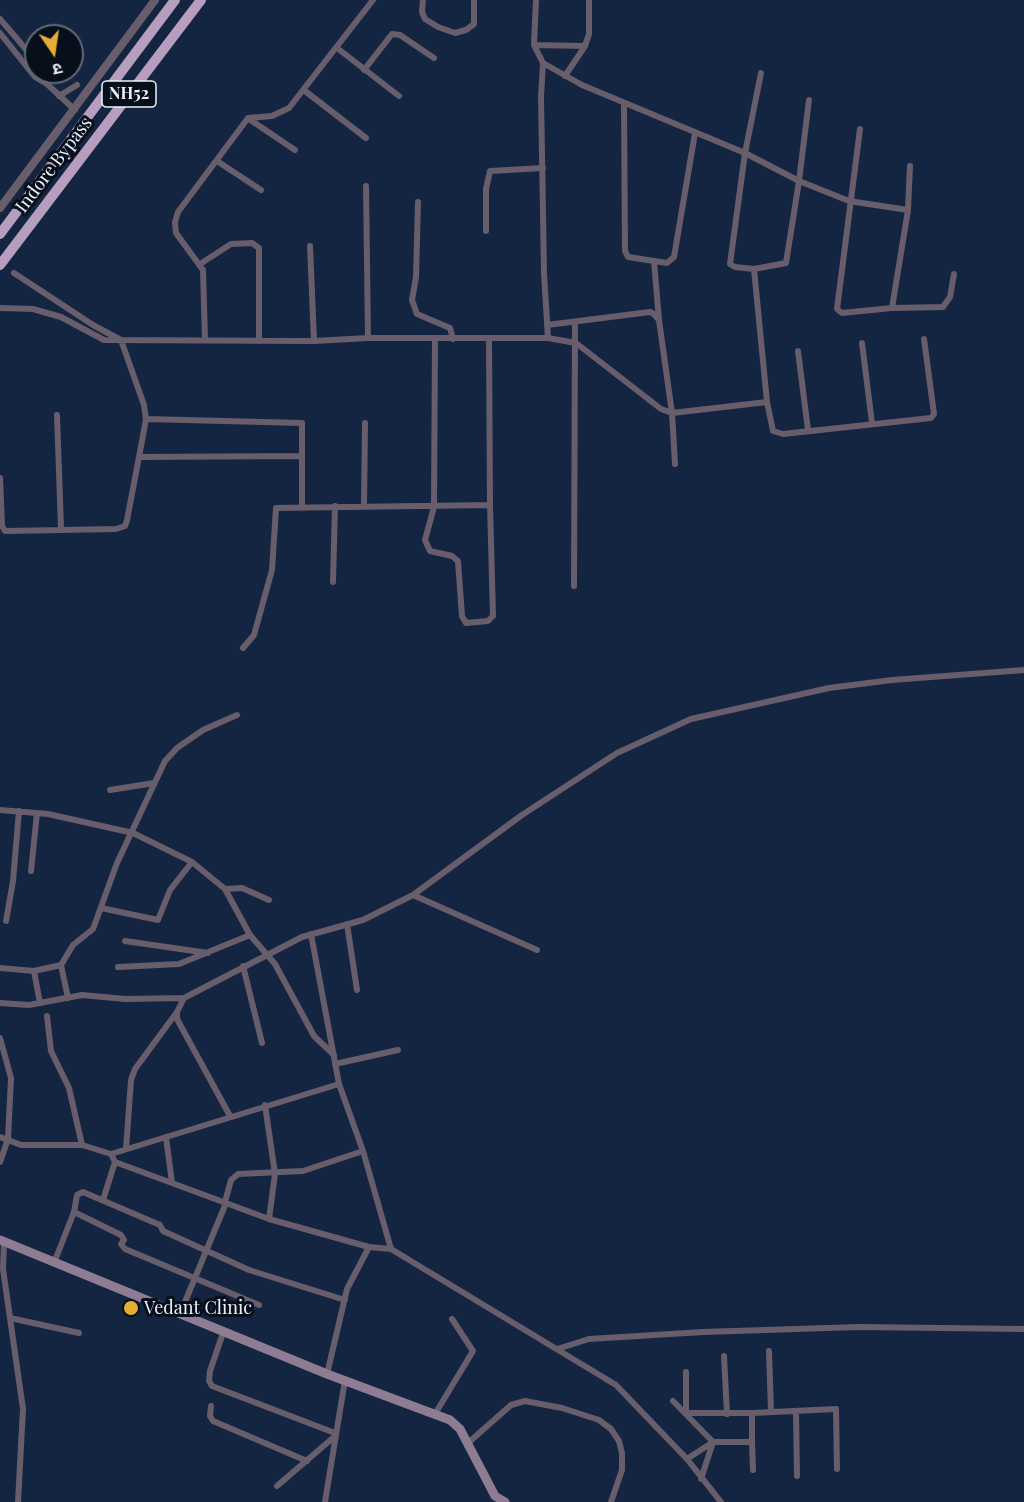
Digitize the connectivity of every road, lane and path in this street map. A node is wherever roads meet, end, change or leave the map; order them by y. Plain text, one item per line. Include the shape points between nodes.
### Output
1 (155, 0) edge
2 (175, 0) edge
3 (201, 0) edge
4 (373, 0) edge
5 (423, 0) edge
6 (474, 0) edge
7 (536, 0) edge
8 (589, 0) edge
9 (0, 19) edge
10 (0, 33) edge
11 (534, 45) junction
12 (585, 46) junction
13 (24, 47) edge
14 (337, 48) junction
15 (434, 58) dead end
16 (24, 63) edge
17 (543, 63) junction
18 (364, 70) junction
19 (761, 73) dead end
20 (565, 76) junction
21 (47, 84) edge
22 (77, 85) dead end
23 (305, 91) junction
24 (59, 96) junction
25 (399, 96) dead end
26 (809, 100) dead end
27 (624, 103) junction
28 (75, 110) junction
29 (248, 118) junction
30 (860, 129) dead end
31 (695, 133) junction
32 (366, 138) dead end
33 (295, 150) dead end
34 (745, 153) junction
35 (217, 161) junction
36 (910, 166) dead end
37 (543, 168) junction
38 (799, 181) junction
39 (366, 186) dead end
40 (261, 190) dead end
41 (849, 201) junction
42 (418, 202) dead end
43 (0, 208) edge
44 (908, 210) junction
45 (486, 231) dead end
46 (0, 234) edge
47 (310, 246) dead end
48 (654, 261) junction
49 (200, 264) junction
50 (0, 265) edge
51 (754, 269) junction
52 (14, 273) dead end
53 (954, 274) dead end
54 (0, 308) edge
55 (891, 308) junction
56 (659, 320) junction
57 (575, 322) junction
58 (547, 325) junction
59 (368, 338) junction
60 (489, 338) junction
61 (548, 338) junction
62 (435, 339) junction
63 (453, 339) junction
64 (924, 339) dead end
65 (121, 340) junction
66 (205, 340) junction
67 (259, 341) junction
68 (314, 341) junction
69 (576, 343) junction
70 (862, 344) dead end
71 (798, 351) dead end
72 (767, 402) junction
73 (672, 413) junction
74 (57, 415) dead end
75 (146, 419) junction
76 (365, 423) dead end
77 (872, 423) junction
78 (808, 430) junction
79 (301, 456) junction
80 (139, 457) junction
81 (675, 464) dead end
82 (0, 477) edge
83 (490, 505) junction
84 (302, 506) junction
85 (335, 506) junction
86 (364, 506) junction
87 (434, 507) junction
88 (61, 528) junction
89 (333, 582) dead end
90 (574, 586) dead end
91 (243, 648) dead end
92 (1024, 670) edge
93 (237, 715) dead end
94 (154, 783) junction
95 (110, 790) dead end
96 (0, 810) edge
97 (19, 811) junction
98 (37, 813) junction
99 (133, 833) junction
100 (192, 862) junction
101 (31, 871) dead end
102 (225, 889) junction
103 (413, 895) junction
104 (269, 900) dead end
105 (101, 908) junction
106 (6, 921) dead end
107 (347, 924) junction
108 (311, 934) junction
109 (250, 935) junction
110 (124, 941) dead end
111 (537, 950) dead end
112 (209, 953) junction
113 (266, 954) junction
114 (61, 965) junction
115 (243, 966) junction
116 (118, 967) dead end
117 (0, 968) edge
118 (34, 971) junction
119 (357, 990) dead end
120 (68, 998) junction
121 (184, 998) junction
122 (40, 1003) junction
123 (0, 1004) edge
124 (177, 1012) junction
125 (47, 1016) dead end
126 (0, 1038) edge
127 (262, 1043) dead end
128 (398, 1050) dead end
129 (334, 1055) junction
130 (336, 1064) junction
131 (339, 1084) junction
132 (265, 1105) junction
133 (230, 1116) junction
134 (0, 1137) edge
135 (166, 1137) junction
136 (8, 1138) junction
137 (82, 1145) junction
138 (126, 1149) junction
139 (363, 1151) junction
140 (111, 1154) junction
141 (0, 1162) edge
142 (115, 1162) junction
143 (275, 1174) junction
144 (172, 1183) junction
145 (103, 1200) junction
146 (226, 1203) junction
147 (74, 1212) junction
148 (269, 1219) junction
149 (2, 1241) edge
150 (369, 1247) junction
151 (391, 1249) junction
152 (206, 1252) junction
153 (54, 1263) junction
154 (194, 1278) junction
155 (345, 1300) junction
156 (259, 1305) dead end
157 (180, 1314) junction
158 (10, 1318) junction
159 (452, 1319) dead end
160 (1024, 1329) edge
161 (223, 1332) junction
162 (80, 1333) dead end
163 (557, 1349) junction
164 (769, 1351) dead end
165 (724, 1356) dead end
166 (686, 1371) dead end
167 (327, 1374) junction
168 (345, 1380) junction
169 (673, 1401) dead end
170 (211, 1406) dead end
171 (796, 1411) junction
172 (771, 1412) junction
173 (686, 1413) junction
174 (752, 1413) junction
175 (435, 1414) junction
176 (727, 1414) junction
177 (335, 1435) junction
178 (713, 1442) junction
179 (752, 1442) junction
180 (468, 1443) junction
181 (687, 1459) junction
182 (307, 1461) junction
183 (837, 1469) dead end
184 (753, 1470) dead end
185 (797, 1476) dead end
186 (701, 1479) junction
187 (277, 1486) dead end
188 (18, 1502) edge
189 (325, 1502) edge
190 (505, 1502) edge
191 (611, 1502) edge
192 (721, 1502) edge

1 - 28 street
2 - 46 highway, Indore Bypass / NH52
3 - 50 highway, Indore Bypass / NH52
4 - 14 street
5 - 6 street via 425,19 456,33 474,24
7 - 11 street
8 - 12 street
9 - 13 street
10 - 16 street
11 - 12 street
11 - 17 street
12 - 20 street
14 - 18 street
14 - 23 street
15 - 18 street via 400,35 392,34
17 - 20 street
17 - 37 street
18 - 25 street
19 - 34 street
20 - 27 street
21 - 24 street
22 - 24 street
23 - 29 street via 284,112
23 - 32 street
24 - 28 street
26 - 38 street
27 - 31 street
27 - 48 street via 625,251 628,257
28 - 43 street
29 - 33 street
29 - 35 street
30 - 41 street
31 - 34 street
31 - 48 street via 676,251 667,263
34 - 38 street
34 - 51 street via 730,264
35 - 40 street
35 - 49 street via 178,212 175,222 176,233
36 - 44 street
37 - 45 street via 490,171
37 - 58 street
38 - 41 street
38 - 51 street via 786,263
39 - 59 street
41 - 44 street
41 - 55 street via 837,309 842,313
42 - 63 street via 412,300 417,314 450,328
44 - 55 street
47 - 68 street
48 - 56 street
49 - 66 street via 204,278
49 - 67 street via 231,244 252,243 259,248
51 - 72 street
52 - 65 street
53 - 55 street via 950,297 943,307
54 - 65 street via 33,309 61,317 105,340
56 - 57 street via 650,312
56 - 73 street
57 - 58 street
57 - 69 street
58 - 61 street
59 - 62 street
59 - 68 street
60 - 61 street
60 - 63 street
60 - 83 street
61 - 69 street
62 - 63 street
62 - 87 street
64 - 77 street via 934,414 925,420
65 - 66 street
65 - 75 street
66 - 67 street
67 - 68 street
69 - 73 street
69 - 90 street
70 - 77 street
71 - 78 street
72 - 73 street
72 - 78 street via 776,434
73 - 81 street
74 - 88 street
75 - 79 street via 302,423
75 - 80 street
76 - 86 street
77 - 78 street
79 - 80 street
79 - 84 street
80 - 88 street via 125,526
82 - 88 street via 5,531
83 - 87 street
83 - 87 street via 494,614 488,621 466,623 462,616 458,561 430,551 425,540
84 - 85 street
84 - 91 street via 276,508 272,570 254,635
85 - 86 street
85 - 89 street
86 - 87 street
92 - 103 street via 829,688 691,719 617,753 522,815
93 - 94 street via 203,730 177,748
94 - 95 street
94 - 99 street
96 - 97 street
97 - 98 street
97 - 106 street
98 - 99 street
98 - 101 street
99 - 100 street
99 - 105 street
100 - 102 street
100 - 105 street via 170,890 158,920
102 - 104 street via 242,888
102 - 109 street
103 - 107 street
103 - 111 street
105 - 114 street via 93,929 73,945
107 - 108 street
107 - 119 street
108 - 113 street
108 - 129 street
109 - 112 street
109 - 113 street
110 - 112 street
112 - 116 street via 171,966
113 - 115 street
113 - 129 street via 314,1036
114 - 118 street
114 - 120 street
115 - 121 street
115 - 127 street
117 - 118 street
118 - 122 street
120 - 121 street
120 - 122 street
121 - 124 street
122 - 123 street
124 - 133 street
124 - 138 street via 131,1080
125 - 137 street via 51,1051 69,1088
126 - 136 street via 10,1074
128 - 130 street
129 - 130 street
130 - 131 street
131 - 132 street
131 - 139 street
132 - 133 street
132 - 143 street
133 - 135 street
134 - 136 street
135 - 138 street
135 - 144 street
136 - 137 street via 21,1145
136 - 141 street
137 - 140 street
138 - 140 street
139 - 143 street via 312,1169
139 - 151 street
140 - 142 street
142 - 144 street
142 - 145 street
143 - 146 street via 238,1174 233,1177
143 - 148 street
144 - 146 street
145 - 147 street via 80,1192
145 - 152 street via 160,1225 163,1231
146 - 148 street
146 - 152 street
147 - 153 street
147 - 154 street via 122,1235 125,1249
148 - 150 street
149 - 153 main road
149 - 158 street
150 - 151 street
150 - 155 street
151 - 163 street
152 - 154 street
152 - 155 street
153 - 157 main road
154 - 156 street
154 - 157 street
155 - 167 street
157 - 161 main road
158 - 162 street
158 - 188 street via 23,1409
159 - 175 street via 471,1344 472,1356
160 - 163 street via 858,1327 714,1331 589,1339
161 - 167 main road
161 - 177 street via 210,1371 212,1386
163 - 181 street via 616,1385
164 - 172 street
165 - 176 street
166 - 173 street
167 - 168 main road
168 - 175 main road
168 - 177 street
169 - 173 street
170 - 182 street via 213,1421
171 - 172 street
171 - 183 street via 836,1409
171 - 185 street
172 - 174 street
173 - 176 street
173 - 178 street
174 - 176 street
174 - 179 street
175 - 180 main road via 450,1420
177 - 182 street
177 - 189 street
178 - 179 street
178 - 181 street
178 - 186 street
179 - 184 street
180 - 190 main road via 495,1496
180 - 191 street via 511,1405 525,1401 599,1420 611,1429 622,1454 622,1470
181 - 186 street
182 - 187 street
186 - 192 street

